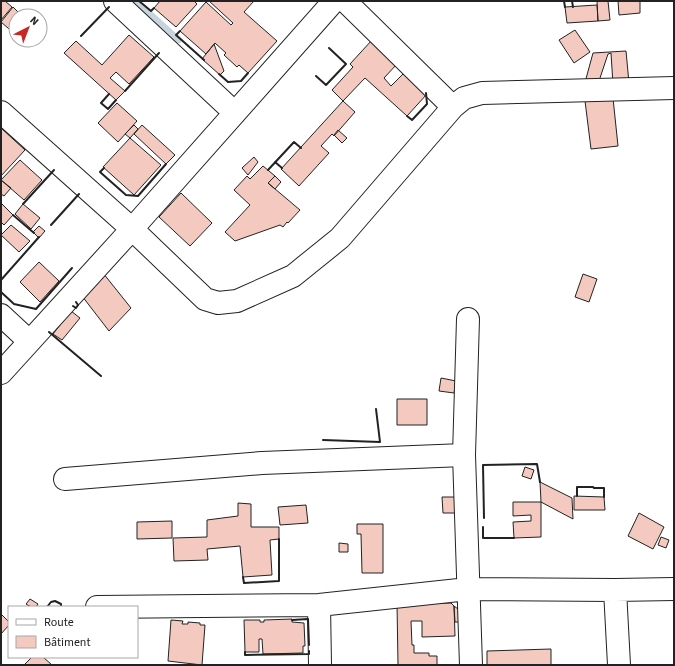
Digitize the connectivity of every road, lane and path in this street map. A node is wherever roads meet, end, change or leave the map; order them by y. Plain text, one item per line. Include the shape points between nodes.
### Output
1 (115, 1) edge
2 (334, 1) edge
3 (345, 1) edge
4 (674, 88) edge
5 (453, 107) junction
6 (1, 112) edge
7 (235, 113) junction
8 (132, 229) junction
9 (1, 315) edge
10 (468, 319) dead end
11 (30, 341) junction
12 (1, 373) edge
13 (464, 455) junction
14 (66, 479) dead end
15 (674, 589) edge
16 (468, 590) junction
17 (615, 590) junction
18 (319, 605) junction
19 (138, 607) edge
20 (320, 665) edge
21 (471, 665) edge
22 (619, 665) edge

1 - 7 street
2 - 7 street
3 - 5 street
4 - 5 street via 482,93 464,98
5 - 8 street via 340,238 293,276 237,302 218,303 206,299
6 - 8 street
7 - 8 street
8 - 11 street
9 - 11 street
10 - 13 street
11 - 12 street
13 - 14 street via 262,463
13 - 16 street
15 - 17 street
16 - 17 street
16 - 18 street
16 - 21 street
17 - 22 street
18 - 19 street
18 - 20 street

